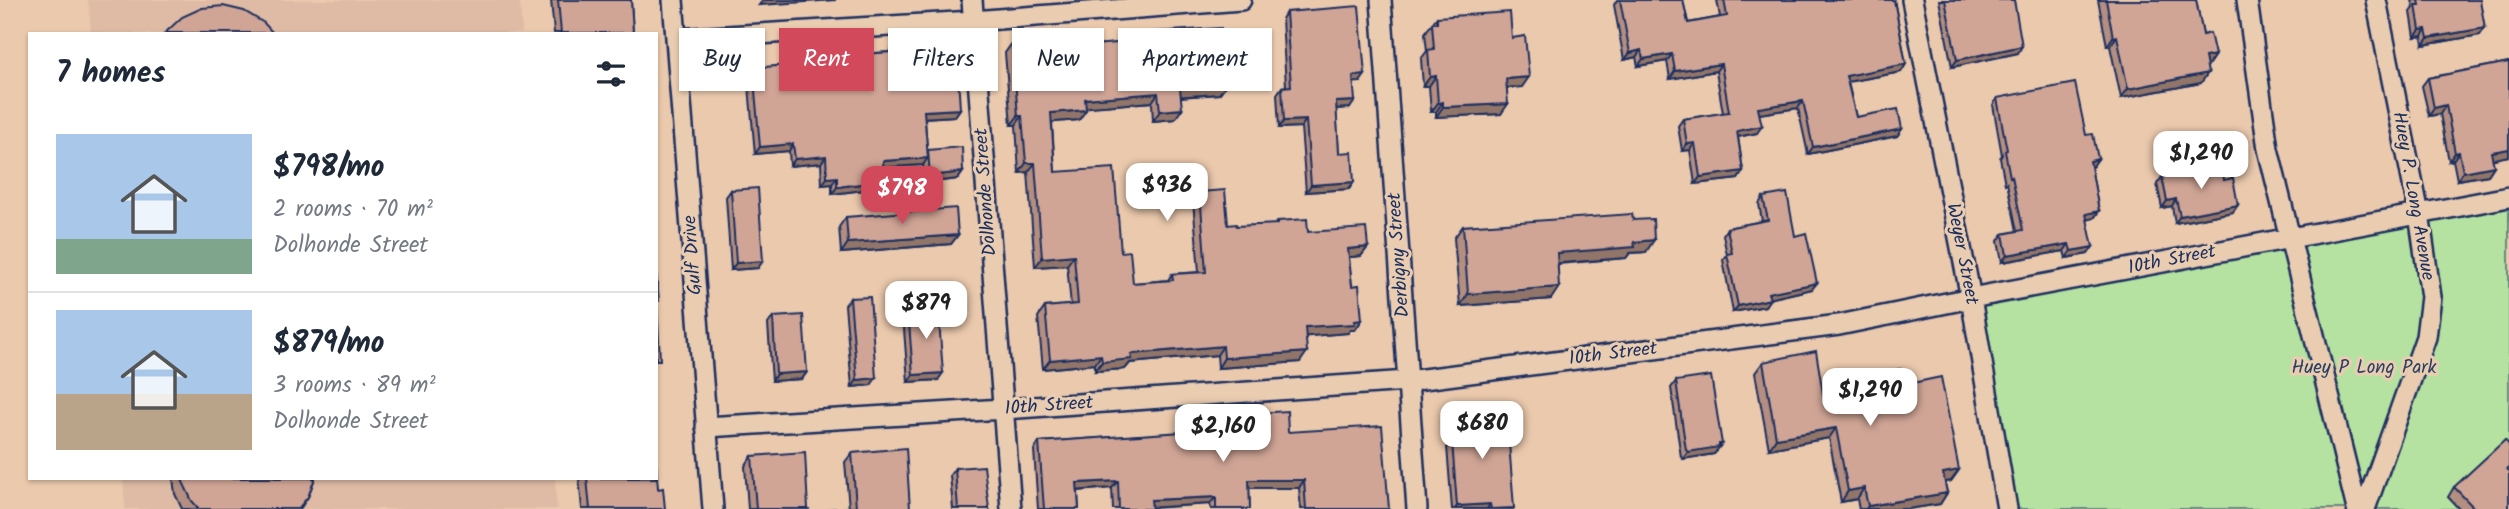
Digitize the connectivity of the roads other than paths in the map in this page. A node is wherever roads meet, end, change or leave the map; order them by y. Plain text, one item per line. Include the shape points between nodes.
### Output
1 (673, 0) edge
2 (972, 0) edge
3 (1241, 0) edge
4 (1381, 0) edge
5 (1912, 0) edge
6 (2247, 0) edge
7 (2376, 0) edge
8 (973, 21) junction
9 (676, 39) junction
10 (2509, 197) edge
11 (2419, 214) junction
12 (2289, 237) junction
13 (1971, 298) junction
14 (1408, 381) junction
15 (1003, 410) junction
16 (706, 427) junction
17 (713, 509) edge
18 (1012, 509) edge
19 (1417, 509) edge
20 (2007, 509) edge
21 (2357, 509) edge
22 (2365, 509) edge

1 - 9 street, Gulf Drive
2 - 8 street, Dolhonde Street
3 - 8 street
4 - 14 street, Derbigny Street
5 - 13 street, Weyer Street
6 - 12 street via 2268,149
7 - 11 street, Huey P. Long Avenue
8 - 9 street
8 - 15 street, Dolhonde Street
9 - 16 street, Gulf Drive
10 - 11 street, 10th Street
11 - 12 street, 10th Street
11 - 22 street, Huey P. Long Avenue via 2431,297 2426,337
12 - 13 street, 10th Street
12 - 21 street
13 - 14 street, 10th Street via 1839,325
13 - 20 street, Weyer Street
14 - 15 street, 10th Street
14 - 19 street, Derbigny Street
15 - 16 street, 10th Street
15 - 18 street, Dolhonde Street
16 - 17 street, Gulf Drive

